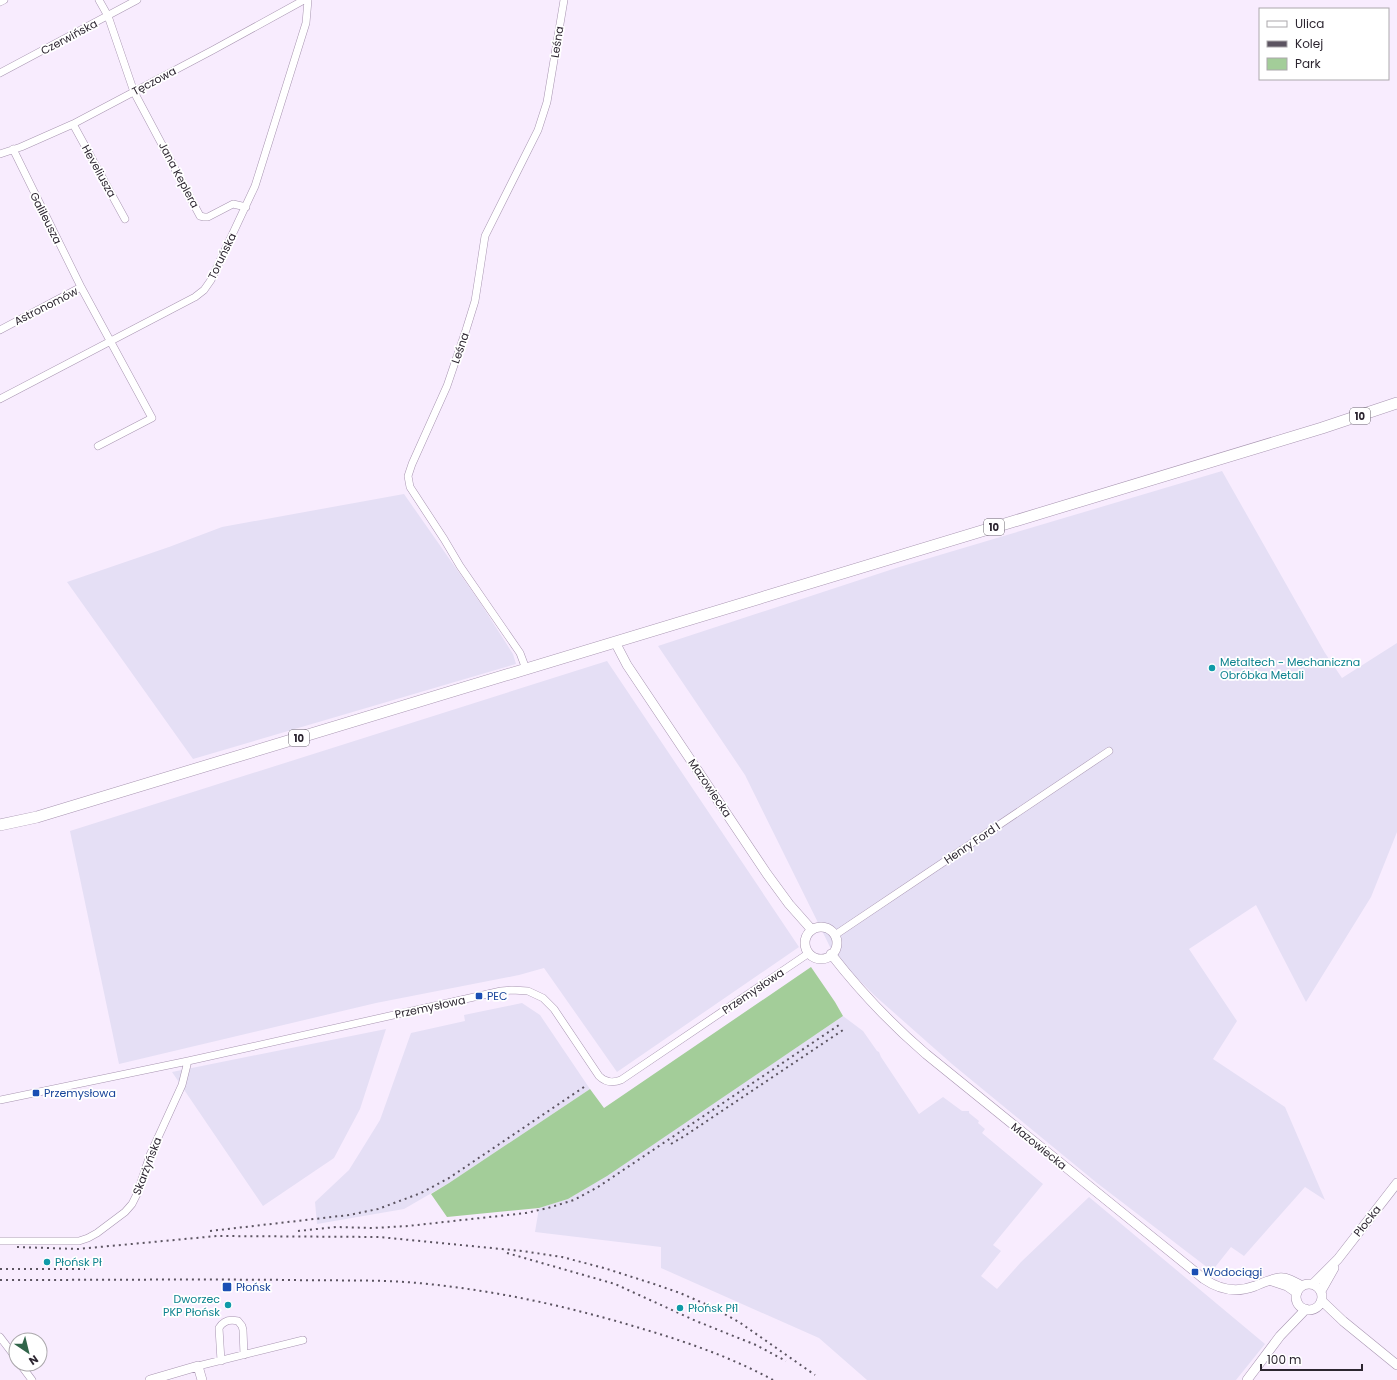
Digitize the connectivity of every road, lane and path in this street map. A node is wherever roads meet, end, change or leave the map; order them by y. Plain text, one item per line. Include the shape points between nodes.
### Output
1 (4, 0) edge
2 (99, 0) edge
3 (137, 0) edge
4 (304, 0) edge
5 (308, 0) edge
6 (564, 0) edge
7 (0, 2) edge
8 (108, 16) junction
9 (0, 73) edge
10 (134, 92) junction
11 (73, 124) junction
12 (13, 149) junction
13 (0, 154) edge
14 (246, 207) junction
15 (125, 219) dead end
16 (81, 287) junction
17 (0, 330) edge
18 (110, 342) junction
19 (0, 399) edge
20 (1397, 403) edge
21 (98, 446) dead end
22 (615, 642) junction
23 (526, 669) junction
24 (1109, 751) dead end
25 (37, 817) junction
26 (0, 825) edge
27 (0, 831) edge
28 (812, 930) junction
29 (835, 935) junction
30 (809, 953) junction
31 (831, 954) junction
32 (188, 1061) junction
33 (0, 1100) edge
34 (1396, 1188) edge
35 (0, 1240) edge
36 (1338, 1259) junction
37 (1313, 1284) junction
38 (1300, 1290) junction
39 (1321, 1291) junction
40 (1320, 1304) junction
41 (1302, 1306) junction
42 (0, 1336) edge
43 (303, 1340) dead end
44 (8, 1347) edge
45 (244, 1355) junction
46 (221, 1361) junction
47 (1397, 1365) edge
48 (198, 1366) junction
49 (150, 1380) edge
50 (202, 1380) edge
51 (1247, 1380) edge

1 - 7 street
2 - 8 street
3 - 8 street, Czerwińska
4 - 10 street, Tęczowa
5 - 14 street, Toruńska via 306,23 268,148
6 - 23 street, Leśna via 548,96 540,123 485,236 474,301 466,330 447,386 408,476 410,487 520,653
8 - 9 street, Czerwińska
8 - 10 street
10 - 11 street, Tęczowa
10 - 14 street, Jana Keplera via 200,216 208,217 234,204
11 - 12 street, Tęczowa
11 - 15 street, Heveliusza
12 - 13 street, Tęczowa
12 - 16 street, Galileusza
14 - 18 street, Toruńska via 204,290
16 - 17 street, Astronomów
16 - 18 street, Astronomów
18 - 19 street, Toruńska
18 - 21 street via 152,418
20 - 22 main road, 10
22 - 23 main road, 10
22 - 28 street, Mazowiecka via 629,669 767,874
23 - 25 main road, 10
24 - 29 street, Henry Ford I
25 - 26 main road, 10
25 - 27 main road, 10
28 - 29 street via 827,928
28 - 30 street via 805,939
29 - 31 street via 836,948
30 - 31 street via 816,958 828,957
30 - 32 street, Przemysłowa via 621,1080 614,1082 603,1080 599,1076 554,1009 543,998 528,991 512,990
31 - 38 street, Mazowiecka via 854,983 912,1042 1204,1280 1217,1287 1234,1290 1248,1289 1283,1278 1289,1279
32 - 33 street, Przemysłowa
32 - 35 street, Skarżyńska via 182,1085 150,1155 137,1194 125,1212 97,1233 79,1241
34 - 36 street, Płocka
36 - 37 street, Płocka
36 - 39 street, Płocka
37 - 38 street
37 - 39 street
38 - 41 street
39 - 40 street
40 - 41 street via 1312,1310
40 - 47 street via 1326,1313 1343,1321
41 - 51 street
42 - 44 street
43 - 45 street
45 - 46 street
45 - 46 street via 242,1326 238,1321 225,1321 221,1324 219,1332
46 - 48 street
48 - 49 street
48 - 50 street

